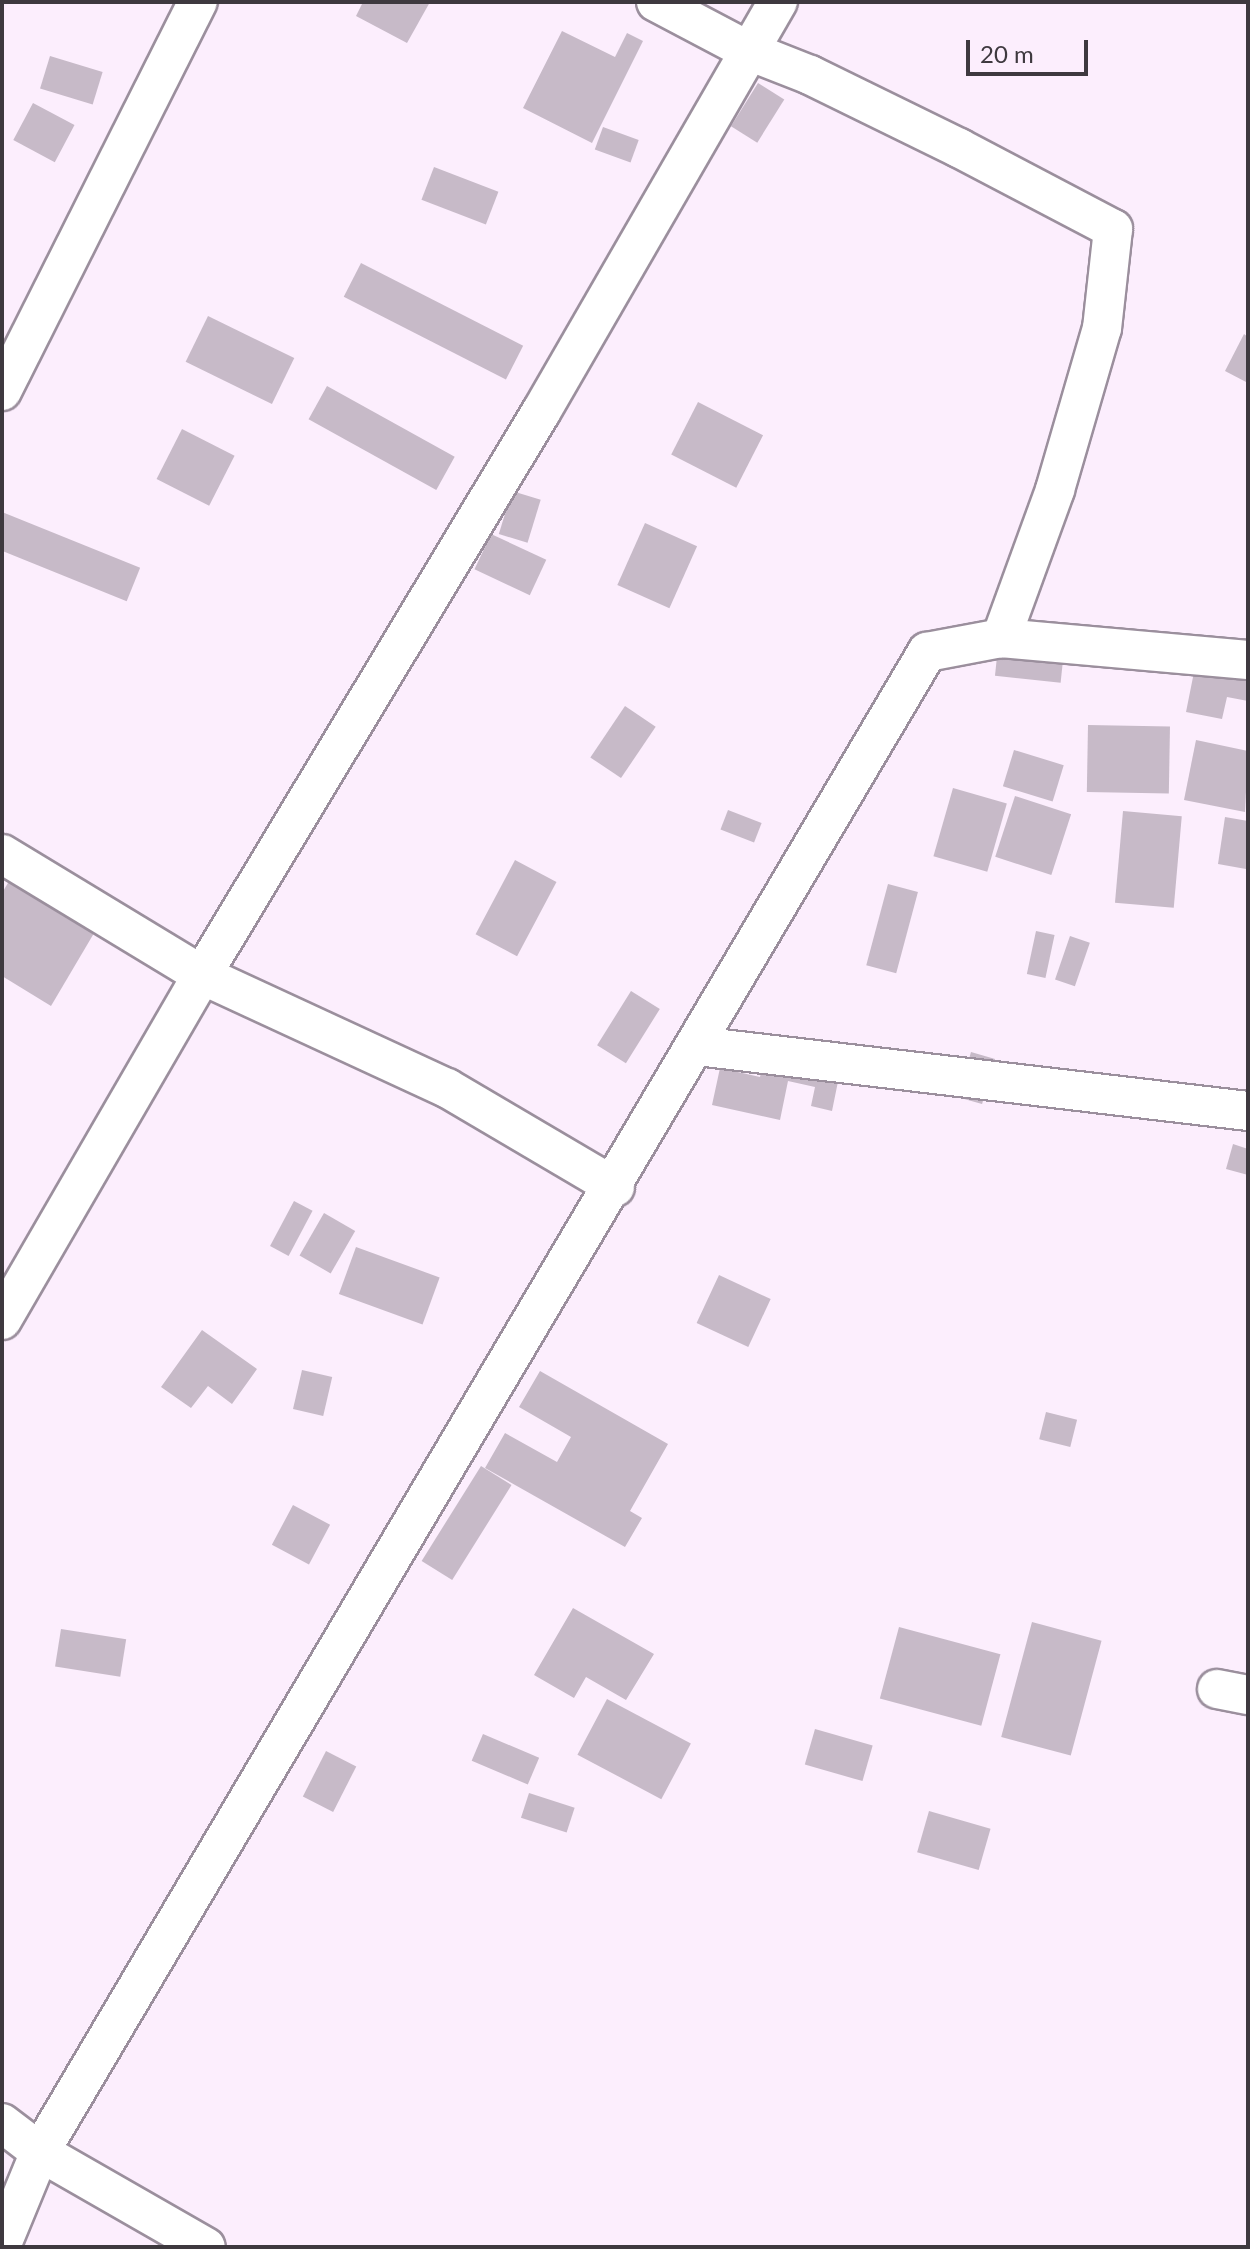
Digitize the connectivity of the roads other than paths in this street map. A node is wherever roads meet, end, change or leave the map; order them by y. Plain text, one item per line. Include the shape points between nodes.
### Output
1 (198, 2) edge
2 (656, 2) edge
3 (778, 2) edge
4 (749, 51) junction
5 (2, 391) edge
6 (1001, 638) junction
7 (1248, 660) edge
8 (2, 854) edge
9 (202, 975) junction
10 (697, 1046) junction
11 (1248, 1111) edge
12 (615, 1187) junction
13 (2, 1320) edge
14 (2, 2123) edge
15 (40, 2152) junction
16 (2, 2244) edge
17 (206, 2247) edge

1 - 5 street
2 - 4 street
3 - 4 street
4 - 6 street via 810,75 1113,229 1102,328 1055,490
4 - 9 street via 541,412
6 - 7 street
6 - 10 street via 927,652
8 - 9 street
9 - 12 street via 447,1088
9 - 13 street
10 - 11 street
10 - 12 street
12 - 15 street via 403,1533
14 - 15 street
15 - 16 street
15 - 17 street

